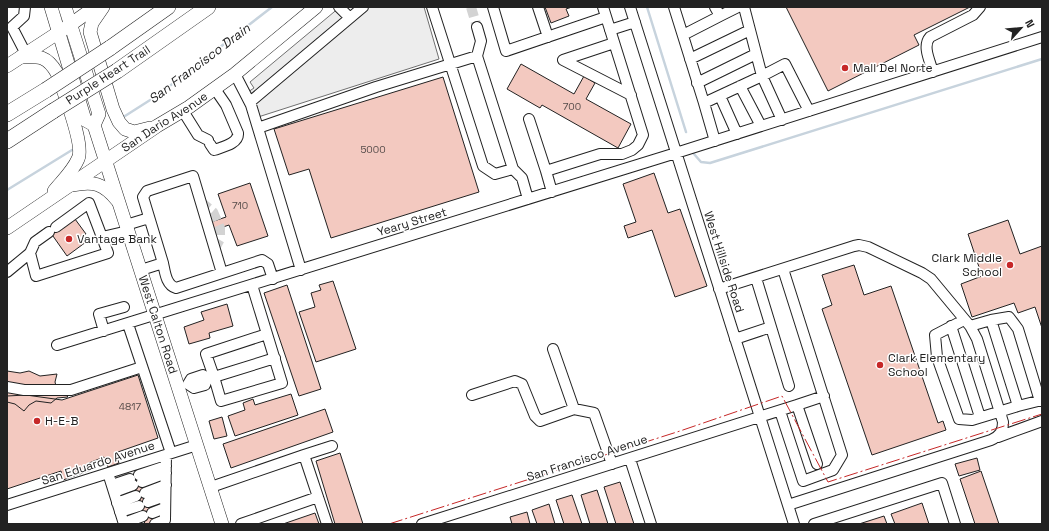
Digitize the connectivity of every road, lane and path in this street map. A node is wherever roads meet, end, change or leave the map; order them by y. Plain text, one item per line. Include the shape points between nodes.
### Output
1 (25, 7) edge
2 (51, 7) edge
3 (65, 7) edge
4 (95, 7) edge
5 (104, 7) edge
6 (168, 7) edge
7 (208, 7) edge
8 (316, 7) edge
9 (339, 7) edge
10 (363, 7) edge
11 (432, 7) edge
12 (493, 7) edge
13 (538, 7) edge
14 (603, 7) edge
15 (630, 7) edge
16 (738, 7) edge
17 (744, 7) edge
18 (980, 7) edge
19 (678, 8) edge
20 (718, 12) edge
21 (606, 17) junction
22 (350, 18) junction
23 (634, 22) junction
24 (10, 25) edge
25 (70, 25) junction
26 (477, 27) tunnel mouth
27 (610, 30) junction
28 (750, 30) junction
29 (58, 33) junction
30 (683, 35) junction
31 (548, 37) junction
32 (1042, 37) edge
33 (614, 43) junction
34 (756, 54) junction
35 (23, 56) junction
36 (477, 56) junction
37 (690, 59) junction
38 (451, 64) junction
39 (7, 66) edge
40 (933, 72) junction
41 (235, 74) junction
42 (762, 76) junction
43 (697, 82) junction
44 (740, 86) junction
45 (215, 89) junction
46 (631, 95) junction
47 (720, 96) junction
48 (250, 102) junction
49 (704, 103) junction
50 (183, 111) junction
51 (809, 111) junction
52 (7, 114) edge
53 (529, 119) dead end
54 (782, 120) junction
55 (94, 125) junction
56 (157, 126) junction
57 (760, 126) junction
58 (258, 128) junction
59 (738, 134) junction
60 (7, 141) edge
61 (714, 141) junction
62 (676, 153) junction
63 (106, 162) junction
64 (513, 169) junction
65 (546, 171) junction
66 (69, 186) junction
67 (552, 192) junction
68 (528, 199) junction
69 (119, 203) junction
70 (42, 204) junction
71 (149, 218) junction
72 (7, 228) edge
73 (127, 228) junction
74 (102, 237) junction
75 (30, 253) junction
76 (163, 263) junction
77 (783, 269) junction
78 (141, 270) junction
79 (301, 270) junction
80 (7, 272) edge
81 (222, 273) junction
82 (756, 278) junction
83 (272, 279) junction
84 (252, 285) junction
85 (719, 289) junction
86 (124, 307) dead end
87 (156, 315) junction
88 (990, 320) junction
89 (967, 323) junction
90 (128, 324) junction
91 (951, 326) junction
92 (771, 327) junction
93 (104, 331) junction
94 (267, 334) junction
95 (735, 339) junction
96 (57, 345) dead end
97 (553, 349) dead end
98 (275, 358) junction
99 (142, 368) junction
100 (211, 378) junction
101 (183, 385) junction
102 (789, 386) dead end
103 (7, 387) edge
104 (472, 395) dead end
105 (824, 396) junction
106 (1041, 401) edge
107 (797, 405) junction
108 (1018, 406) junction
109 (574, 409) junction
110 (780, 411) junction
111 (1000, 412) junction
112 (760, 417) junction
113 (980, 417) junction
114 (1042, 421) edge
115 (998, 437) junction
116 (197, 445) junction
117 (332, 446) dead end
118 (168, 454) junction
119 (304, 455) junction
120 (630, 458) junction
121 (612, 464) junction
122 (817, 464) dead end
123 (166, 470) junction
124 (108, 473) junction
125 (166, 485) junction
126 (210, 487) junction
127 (113, 489) junction
128 (165, 496) junction
129 (318, 498) junction
130 (142, 499) junction
131 (7, 505) edge
132 (788, 505) junction
133 (119, 508) junction
134 (166, 508) junction
135 (124, 524) edge
136 (155, 524) edge
137 (222, 524) edge
138 (241, 524) edge
139 (327, 524) edge
140 (422, 524) edge
141 (651, 524) edge
142 (794, 524) edge
143 (814, 524) edge
144 (955, 524) edge

1 - 24 street via 24,16
2 - 29 main road, West Calton Road
3 - 25 main road, West Calton Road
4 - 25 main road
5 - 56 main road via 92,23 90,32 118,122 134,132
6 - 52 highway, Purple Heart Trail, bridge via 110,48
7 - 60 highway, Purple Heart Trail, bridge via 117,71
8 - 41 main road, San Dario Avenue
9 - 22 street
10 - 22 street
11 - 38 street
12 - 31 street via 506,51
13 - 31 street
14 - 21 street
15 - 23 street, West Hillside Road
16 - 20 street
17 - 28 street
18 - 40 street via 973,16 928,39 926,49
19 - 30 street
20 - 30 street
21 - 27 street
21 - 31 street
22 - 48 street
23 - 27 street
23 - 62 street, West Hillside Road
24 - 35 street
25 - 29 main road
25 - 55 main road, West Calton Road via 99,114
26 - 36 street via 481,41
27 - 33 street
28 - 34 street
28 - 37 street
29 - 35 main road
29 - 55 main road, West Calton Road via 85,120
30 - 37 street
32 - 40 street, Yeary Street
33 - 46 street
33 - 46 street via 563,60
34 - 42 street
34 - 43 street
35 - 39 main road
35 - 70 main road via 46,59 57,73 80,150 79,158 72,170
36 - 38 street
36 - 64 street
37 - 43 street
38 - 58 street
38 - 64 street via 482,166 495,174
40 - 51 street, Yeary Street
41 - 45 main road, San Dario Avenue
41 - 48 street
42 - 44 street
42 - 51 street via 785,64
42 - 54 street
43 - 49 street
44 - 47 street
44 - 57 street
45 - 50 main road, San Dario Avenue
45 - 50 street via 226,105 238,134 236,141 210,145 206,150
46 - 65 street via 643,135 638,145 622,154 600,154
47 - 49 street
47 - 59 street
48 - 58 street
49 - 61 street
50 - 56 main road, San Dario Avenue
51 - 54 street, Yeary Street
53 - 65 street
54 - 57 street, Yeary Street
55 - 63 main road, West Calton Road
56 - 63 main road, San Dario Avenue
57 - 59 street, Yeary Street
58 - 79 street
59 - 61 street, Yeary Street
61 - 62 street, Yeary Street
62 - 67 street, Yeary Street
62 - 85 street, West Hillside Road
63 - 66 main road, San Dario Avenue
63 - 69 main road, West Calton Road
64 - 68 street via 522,178
65 - 67 street
66 - 69 main road via 87,182 100,186 111,193
66 - 70 main road, San Dario Avenue
67 - 68 street, Yeary Street
68 - 79 street, Yeary Street
69 - 73 main road, West Calton Road
70 - 72 main road, San Dario Avenue
71 - 73 street
71 - 76 street
71 - 81 street via 143,197 147,191 193,176
73 - 74 street
73 - 78 main road, West Calton Road
74 - 75 street via 88,203 35,242
74 - 75 street via 108,253 36,276
75 - 80 street
76 - 78 street
76 - 81 street via 169,283 176,288
77 - 82 street
77 - 89 street via 854,246 868,247 931,279
77 - 105 street
78 - 87 main road, West Calton Road
79 - 83 street, Yeary Street
81 - 83 street via 262,260 268,264
82 - 85 street
82 - 92 street
83 - 84 street, Yeary Street
84 - 87 street, Yeary Street
84 - 94 street
85 - 95 street, West Hillside Road
86 - 93 street via 99,314
87 - 90 street, Yeary Street
87 - 101 main road, West Calton Road
88 - 89 street
88 - 106 street via 1009,317 1018,329
88 - 108 street
89 - 91 street
89 - 111 street via 977,339
90 - 93 street, Yeary Street
90 - 99 street
91 - 113 street
91 - 113 street via 935,335 937,357 959,419 972,420
92 - 95 street
92 - 102 street
93 - 96 street, Yeary Street
94 - 98 street
94 - 100 street via 206,354
95 - 112 street, West Hillside Road
97 - 109 street
98 - 100 street
98 - 100 street via 282,383 221,401
99 - 103 street via 71,390 24,390
99 - 118 street
100 - 101 street via 203,375 190,379
101 - 116 main road, West Calton Road
104 - 109 street via 515,381 522,384 535,416 540,420
105 - 107 street, San Francisco Avenue
105 - 110 street via 842,455 833,470 803,481
106 - 108 street
107 - 110 street, San Francisco Avenue
107 - 122 street
108 - 111 street
109 - 121 street via 594,413
110 - 112 street, San Francisco Avenue
111 - 113 street
111 - 115 street via 1003,429
112 - 120 street, San Francisco Avenue
112 - 132 street, West Hillside Road
114 - 115 street
115 - 132 street
116 - 118 street, San Eduardo Avenue
116 - 126 main road, West Calton Road
117 - 119 street
118 - 123 street
118 - 124 street, San Eduardo Avenue
119 - 126 street
119 - 129 street
120 - 121 street, San Francisco Avenue
120 - 141 street
121 - 140 street, San Francisco Avenue
123 - 125 street
123 - 127 street
124 - 127 street
124 - 131 street, San Eduardo Avenue
125 - 128 street
125 - 130 street
126 - 137 main road, West Calton Road
127 - 133 street
128 - 130 street
128 - 134 street
129 - 138 street
129 - 139 street
130 - 133 street
132 - 142 street, West Hillside Road
133 - 135 street
134 - 135 street
134 - 136 street via 165,520
143 - 144 street via 942,483

